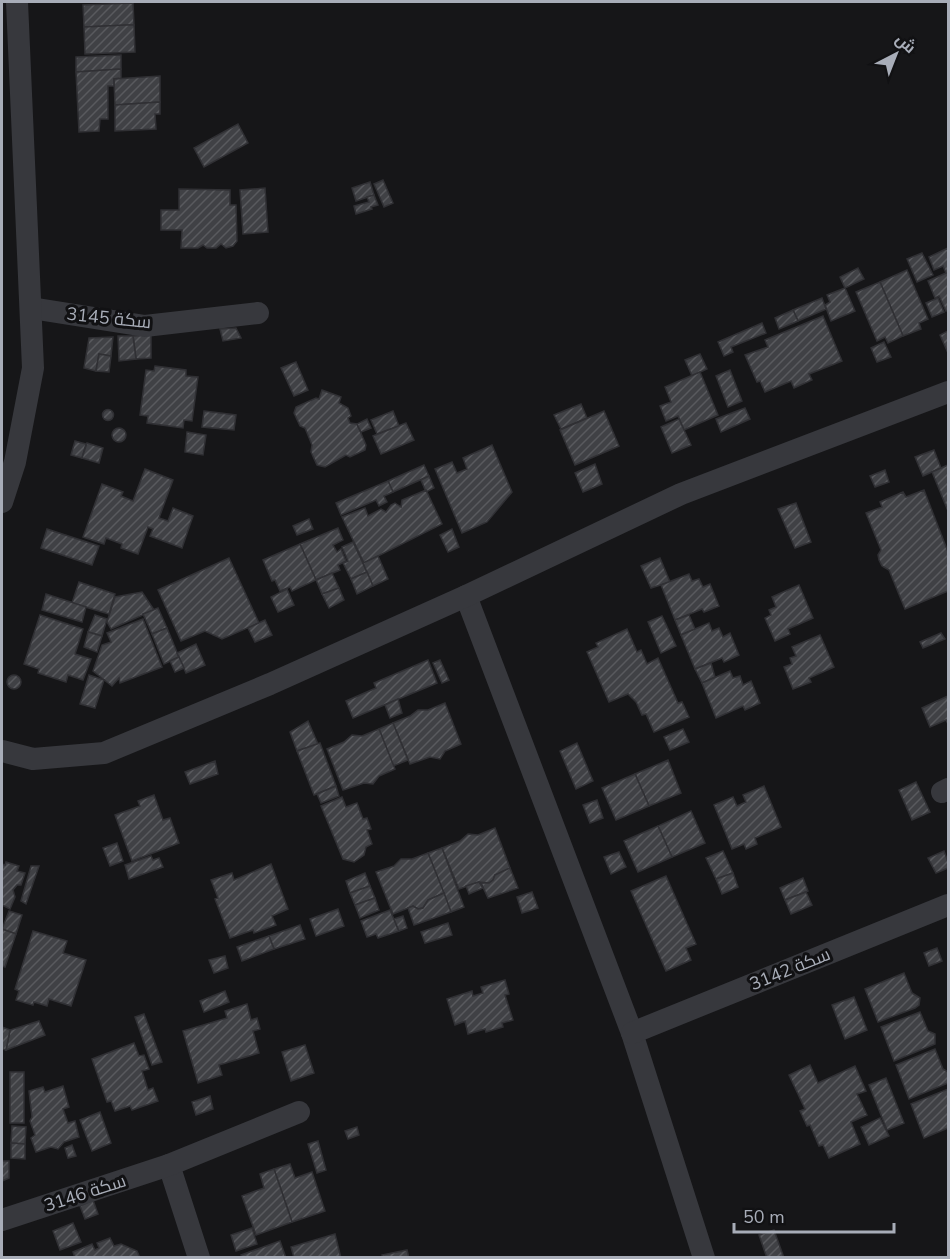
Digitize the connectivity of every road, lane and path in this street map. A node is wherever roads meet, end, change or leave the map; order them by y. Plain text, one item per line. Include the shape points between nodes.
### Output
1 (17, 2) edge
2 (31, 309) junction
3 (258, 313) dead end
4 (948, 392) edge
5 (2, 502) edge
6 (466, 596) junction
7 (2, 751) edge
8 (948, 905) edge
9 (632, 1033) junction
10 (299, 1112) dead end
11 (169, 1165) junction
12 (2, 1220) edge
13 (199, 1257) edge
14 (704, 1257) edge

1 - 2 street
2 - 3 street, سكة 3145 via 145,326
2 - 5 street via 33,368 15,462
4 - 6 street via 681,494
6 - 7 street via 104,753 33,759
6 - 9 street
8 - 9 street, سكة 3142
9 - 14 street
10 - 11 street, سكة 3146
11 - 12 street, سكة 3146
11 - 13 street

